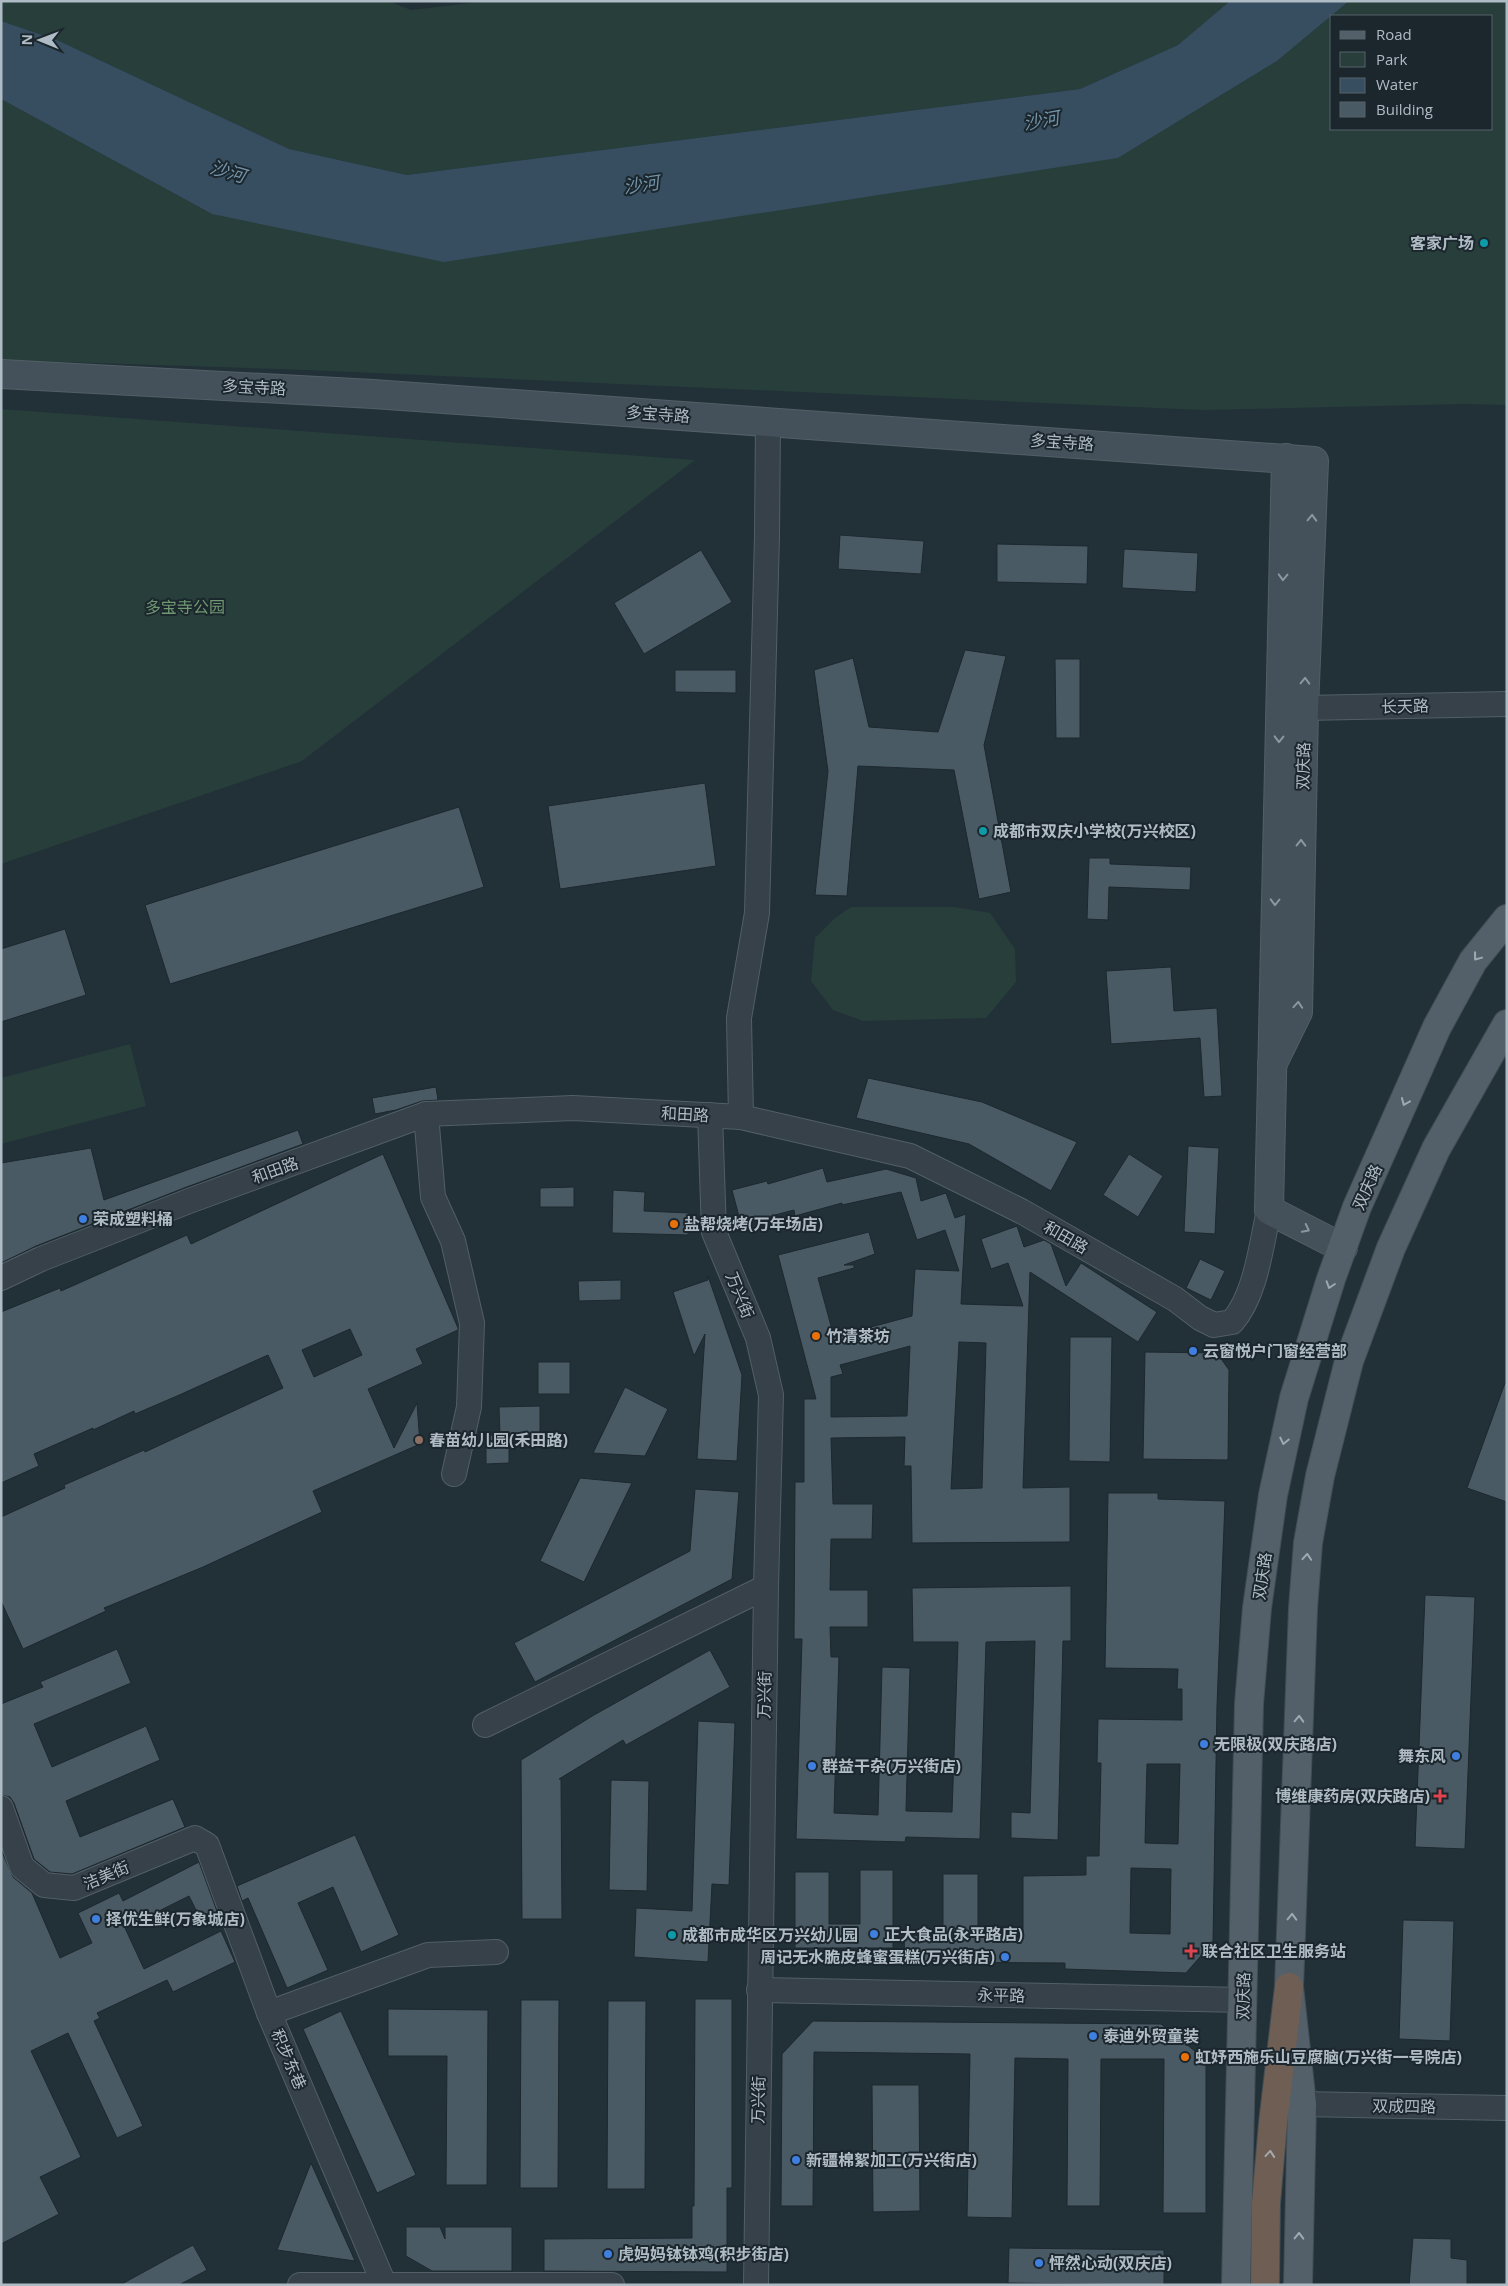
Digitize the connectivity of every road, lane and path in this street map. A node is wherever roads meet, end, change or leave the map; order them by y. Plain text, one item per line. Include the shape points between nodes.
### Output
1 (1, 374) edge
2 (768, 422) junction
3 (1286, 458) junction
4 (1314, 461) joint
5 (1507, 704) edge
6 (1304, 708) junction
7 (1507, 919) edge
8 (1507, 1024) edge
9 (1272, 1066) junction
10 (426, 1114) junction
11 (710, 1115) junction
12 (741, 1118) junction
13 (1269, 1210) junction
14 (1343, 1248) junction
15 (1, 1278) edge
16 (454, 1474) dead end
17 (766, 1587) junction
18 (485, 1725) dead end
19 (1, 1808) edge
20 (194, 1838) joint
21 (496, 1952) dead end
22 (1290, 1986) junction
23 (759, 1990) junction
24 (1243, 2000) junction
25 (270, 2013) junction
26 (1302, 2104) junction
27 (1507, 2108) edge
28 (384, 2284) edge
29 (300, 2285) edge
30 (612, 2285) edge
31 (756, 2285) edge
32 (1236, 2285) edge
33 (1265, 2285) edge
34 (1298, 2285) edge

1 - 2 street, 多宝寺路 via 373,394
2 - 3 street, 多宝寺路
2 - 12 street via 757,913 739,1018
3 - 4 street, 多宝寺路
3 -> 9 street, 双庆路
6 -> 4 street, 双庆路
5 - 6 street, 长天路
9 -> 6 street, 双庆路 via 1298,1012
7 -> 14 main road, 双庆路 via 1473,961 1436,1027 1357,1207
22 -> 8 main road via 1303,1608 1308,1543 1320,1476 1349,1361 1391,1248 1436,1149
9 - 13 street, 双庆路
10 - 11 street, 和田路 via 573,1108
10 - 15 street, 和田路 via 180,1205
10 - 16 street via 434,1197 454,1241 472,1323 470,1406
11 - 12 street, 和田路
11 - 17 street, 万兴街 via 714,1232 758,1338 771,1395
12 - 13 street, 和田路 via 910,1156 1021,1211 1175,1299 1214,1325 1232,1322 1241,1311 1249,1293
13 -> 14 street
14 -> 24 main road, 双庆路 via 1294,1398 1273,1495 1257,1608 1249,1704
17 - 18 street
17 - 23 street, 万兴街
19 - 20 street, 洁美街 via 22,1867 44,1885 74,1888
20 - 25 street, 积步东巷 via 207,1845
21 - 25 street via 428,1955
22 - 26 main road
33 -> 22 highway via 1266,2203
23 - 24 street, 永平路
23 - 31 street, 万兴街
24 - 32 main road, 双庆路
25 - 28 street, 积步东巷
26 - 27 street, 双成四路
34 -> 26 main road
28 - 29 street
28 - 30 street

